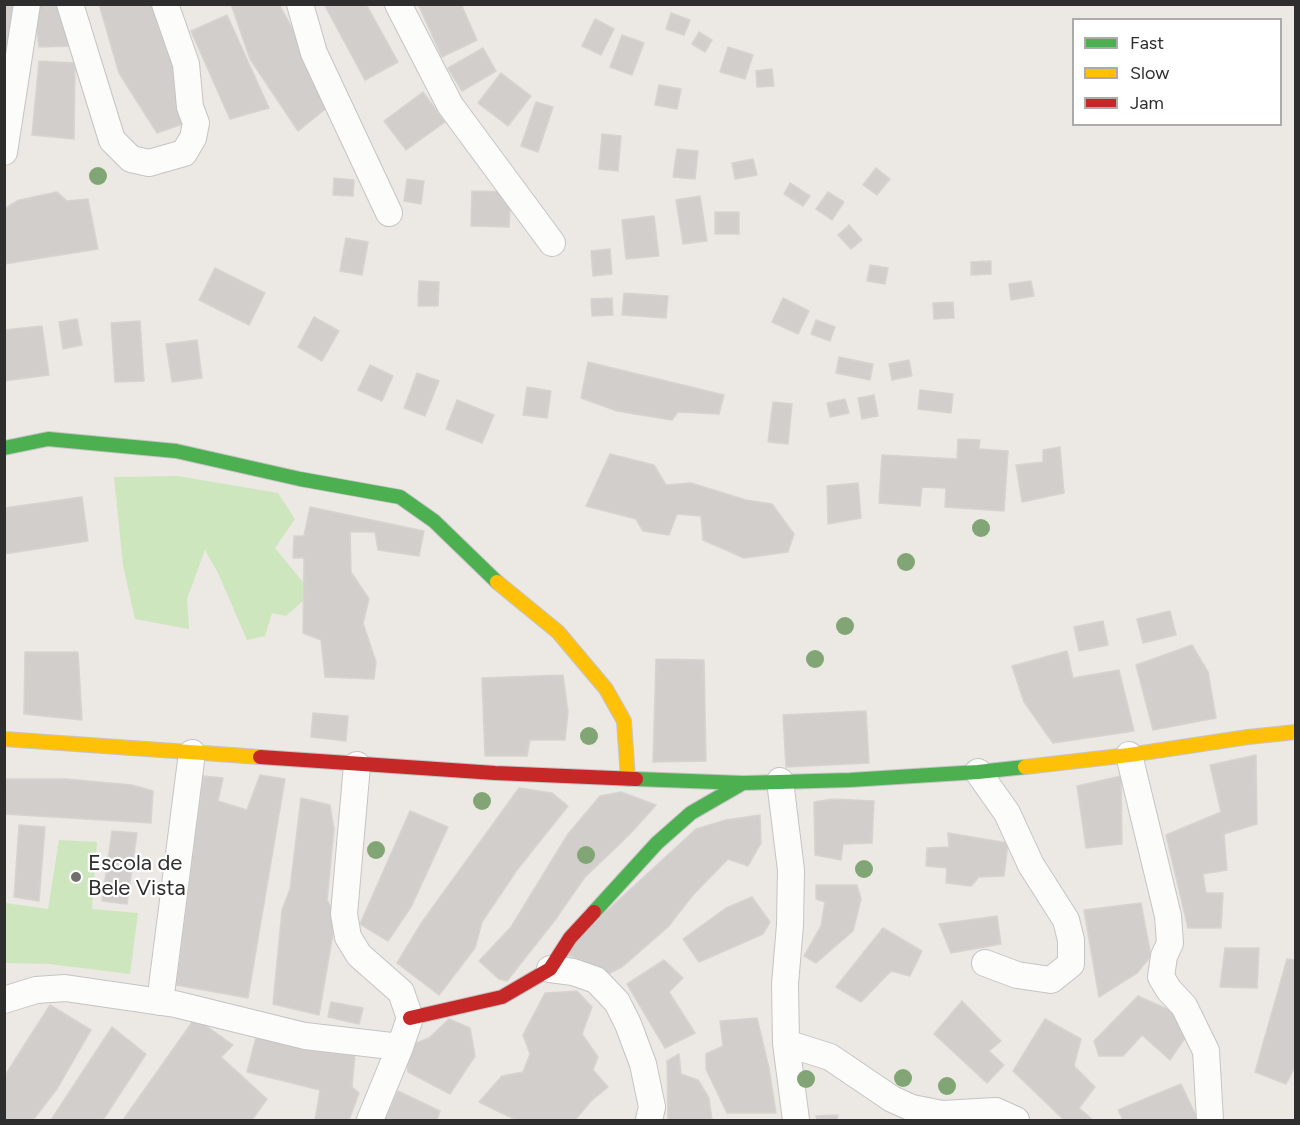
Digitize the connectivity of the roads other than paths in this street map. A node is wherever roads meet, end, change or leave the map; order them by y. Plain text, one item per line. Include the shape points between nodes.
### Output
1 (27, 4) edge
2 (70, 4) edge
3 (165, 4) edge
4 (300, 4) edge
5 (399, 4) edge
6 (4, 152) edge
7 (389, 213) dead end
8 (552, 243) dead end
9 (4, 448) edge
10 (1296, 732) edge
11 (4, 739) edge
12 (192, 753) junction
13 (1129, 755) junction
14 (357, 765) junction
15 (978, 772) junction
16 (628, 780) junction
17 (780, 781) junction
18 (744, 783) junction
19 (985, 963) dead end
20 (550, 969) junction
21 (4, 1000) edge
22 (160, 1002) junction
23 (410, 1018) junction
24 (786, 1043) junction
25 (400, 1047) junction
26 (370, 1120) edge
27 (649, 1120) edge
28 (796, 1120) edge
29 (1016, 1120) edge
30 (1210, 1120) edge

1 - 6 street
2 - 3 street via 112,140 131,159 149,163 184,153 196,123 190,107 186,64
4 - 7 street via 314,53
5 - 8 street via 450,105
9 - 16 main road via 48,439 176,451 400,497 434,521 493,579 558,632 606,689 624,721
10 - 13 main road
11 - 12 main road
12 - 14 main road
12 - 22 street
13 - 15 main road
13 - 30 street via 1168,916 1170,943 1161,977 1184,1006 1206,1051
14 - 16 main road
14 - 23 street via 344,914 348,937 359,955 400,992
15 - 17 main road
15 - 19 street via 1007,813 1031,865 1066,920 1071,940 1071,964 1051,980 1017,975
16 - 18 main road
17 - 18 main road
17 - 24 street via 791,870
18 - 20 main road via 691,813 657,843 570,938
20 - 23 main road via 502,997
20 - 27 street via 596,980 617,1002 643,1064 652,1107
21 - 22 street via 36,990 65,988
22 - 25 street via 305,1036
23 - 25 street
24 - 28 street
24 - 29 street via 830,1057 912,1108 942,1114 996,1111
25 - 26 street

